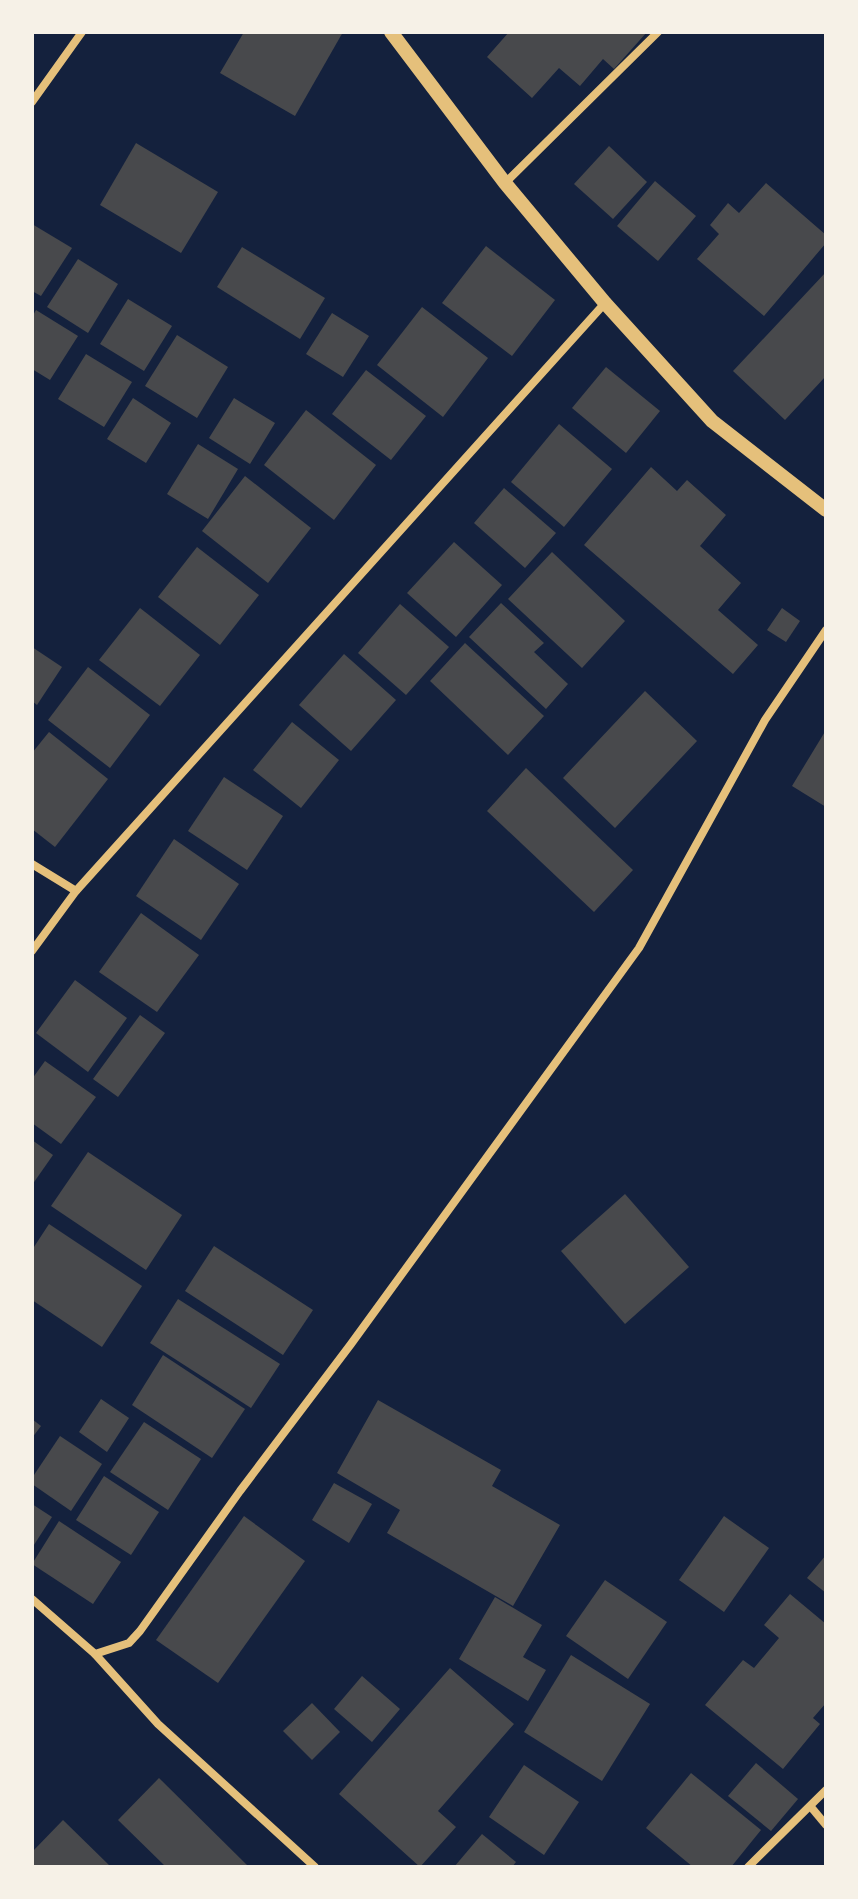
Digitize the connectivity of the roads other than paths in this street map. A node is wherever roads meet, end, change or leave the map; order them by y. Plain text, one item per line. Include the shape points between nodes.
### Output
1 (82, 32) edge
2 (391, 32) edge
3 (658, 32) edge
4 (32, 102) edge
5 (505, 183) junction
6 (605, 303) junction
7 (826, 510) edge
8 (826, 630) edge
9 (32, 864) edge
10 (76, 891) junction
11 (32, 951) edge
12 (32, 1599) edge
13 (95, 1654) junction
14 (826, 1790) edge
15 (811, 1807) junction
16 (826, 1825) edge
17 (315, 1867) edge
18 (748, 1867) edge

1 - 4 street
2 - 5 street
3 - 5 street
5 - 6 street
6 - 7 street via 712,421
6 - 10 street
8 - 13 street via 765,720 639,948 140,1631 129,1643
9 - 10 street
10 - 11 street
12 - 13 street
13 - 17 street via 158,1724
14 - 15 street
15 - 16 street
15 - 18 street

